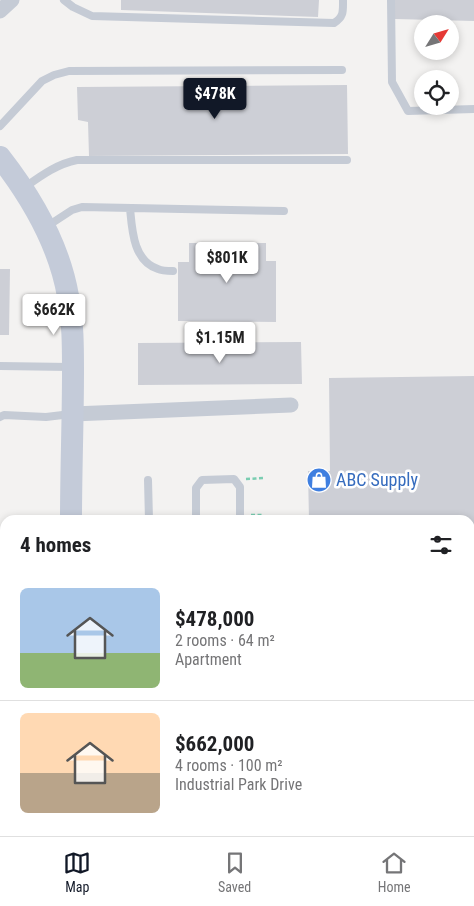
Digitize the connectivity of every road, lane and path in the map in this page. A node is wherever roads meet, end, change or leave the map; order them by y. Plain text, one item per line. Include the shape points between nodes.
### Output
1 (64, 0) edge
2 (343, 0) edge
3 (391, 0) edge
4 (342, 70) dead end
5 (474, 108) edge
6 (0, 126) edge
7 (0, 157) edge
8 (347, 160) dead end
9 (23, 188) junction
10 (130, 208) junction
11 (284, 211) dead end
12 (45, 228) junction
13 (173, 272) dead end
14 (0, 366) edge
15 (73, 367) junction
16 (291, 405) dead end
17 (73, 414) junction
18 (0, 417) edge
19 (148, 480) dead end
20 (71, 515) edge
21 (149, 515) edge
22 (196, 515) edge
23 (240, 515) edge

1 - 2 lane via 92,16 334,23 343,14
3 - 5 lane via 392,82 408,111
4 - 6 lane via 69,72 42,81
7 - 9 street
8 - 9 lane via 77,160 52,168
9 - 12 street
10 - 11 lane
10 - 12 lane via 82,207 62,215
10 - 13 lane via 135,242 142,258 157,269
12 - 15 street via 68,295
14 - 15 lane
15 - 17 street
16 - 17 street
17 - 18 lane
17 - 20 street
19 - 21 lane
22 - 23 lane via 196,488 202,480 234,479 240,487

